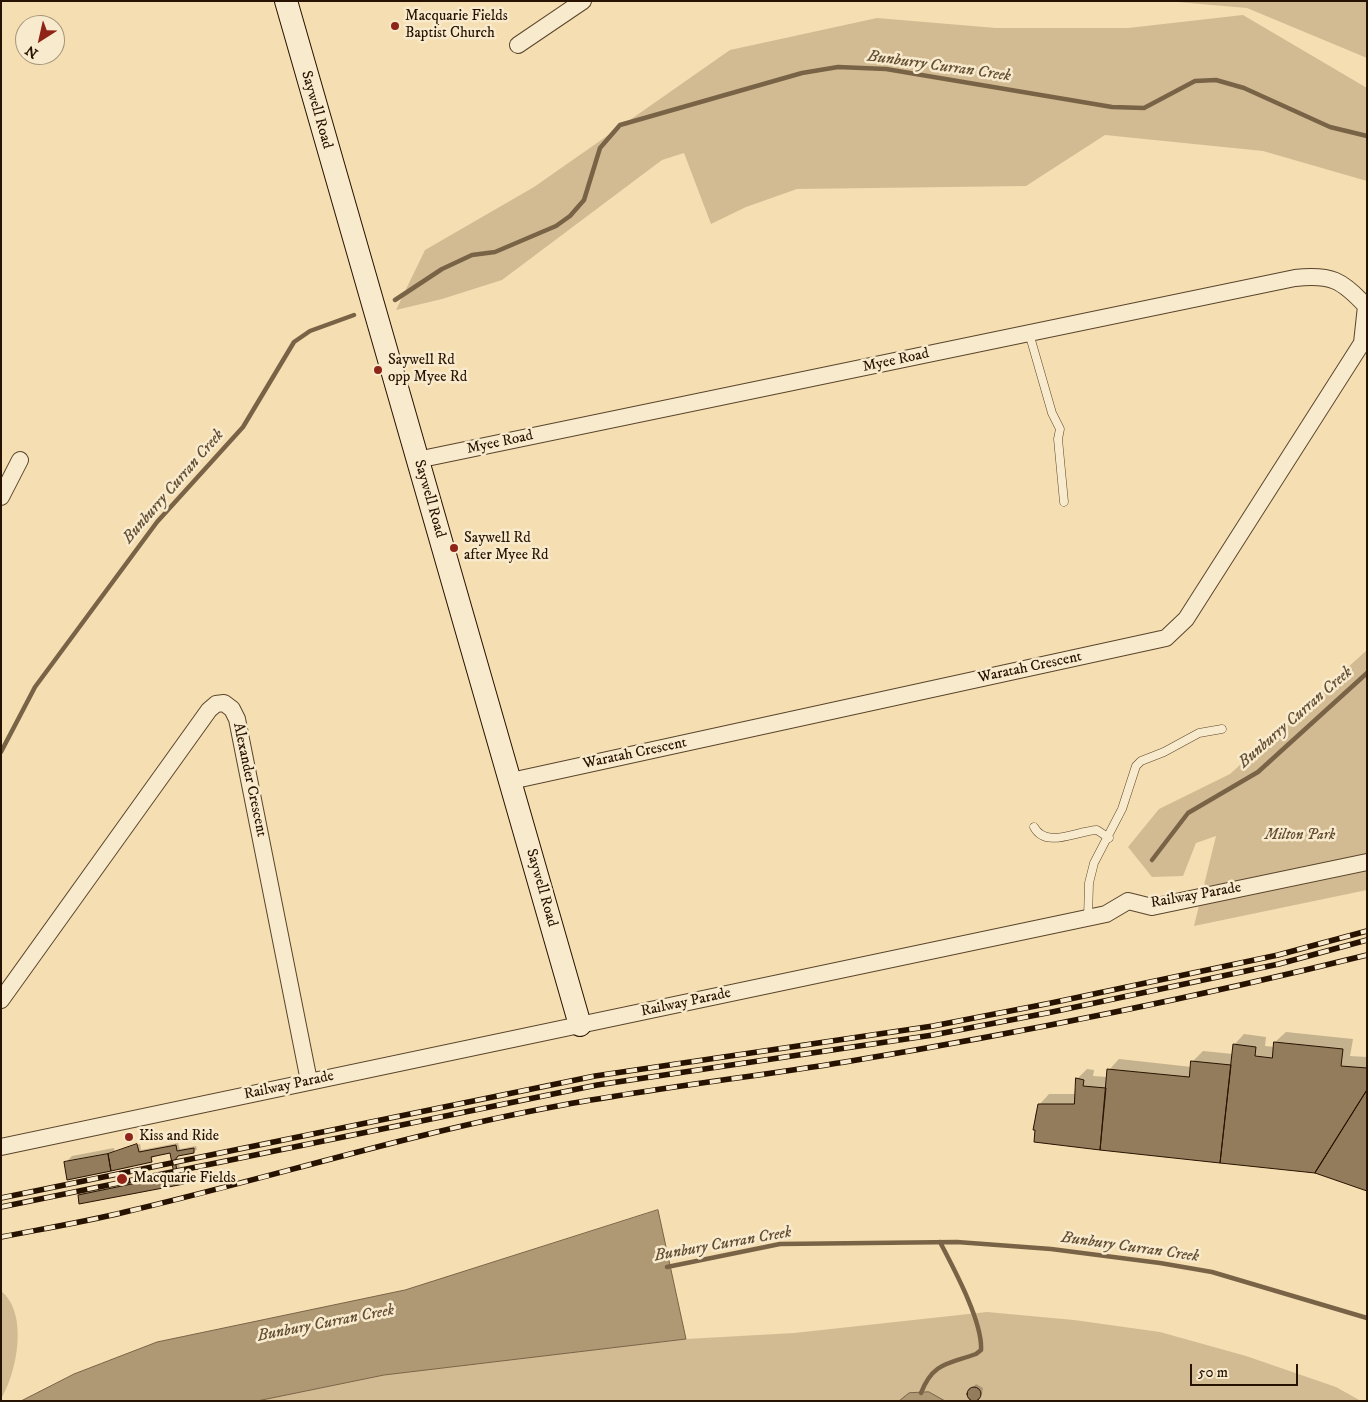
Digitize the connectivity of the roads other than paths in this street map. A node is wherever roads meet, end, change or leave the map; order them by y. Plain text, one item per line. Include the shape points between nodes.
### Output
1 (286, 1) edge
2 (583, 1) edge
3 (518, 45) dead end
4 (1366, 306) edge
5 (1029, 333) junction
6 (20, 460) dead end
7 (417, 460) junction
8 (1, 497) edge
9 (1064, 502) dead end
10 (1222, 729) dead end
11 (511, 781) junction
12 (1034, 827) dead end
13 (1109, 838) junction
14 (1367, 862) edge
15 (1088, 918) junction
16 (1, 1000) edge
17 (580, 1025) junction
18 (309, 1081) junction
19 (1, 1146) edge

1 - 7 street, Saywell Road
2 - 3 street
4 - 5 street, Myee Road via 1348,286 1332,278 1316,276
4 - 11 street, Waratah Crescent via 1362,343 1186,619 1166,638
5 - 7 street, Myee Road
5 - 9 lane via 1052,413 1060,429 1058,439
6 - 8 street
7 - 11 street, Saywell Road
10 - 13 lane via 1199,733 1141,761
11 - 17 street, Saywell Road
12 - 13 lane via 1046,838 1097,830
13 - 15 lane via 1094,863 1089,883
14 - 15 street, Railway Parade via 1152,907 1128,901 1106,914
15 - 17 street, Railway Parade
16 - 18 street, Alexander Crescent via 209,710 224,703 237,718
17 - 18 street, Railway Parade
18 - 19 street, Railway Parade

